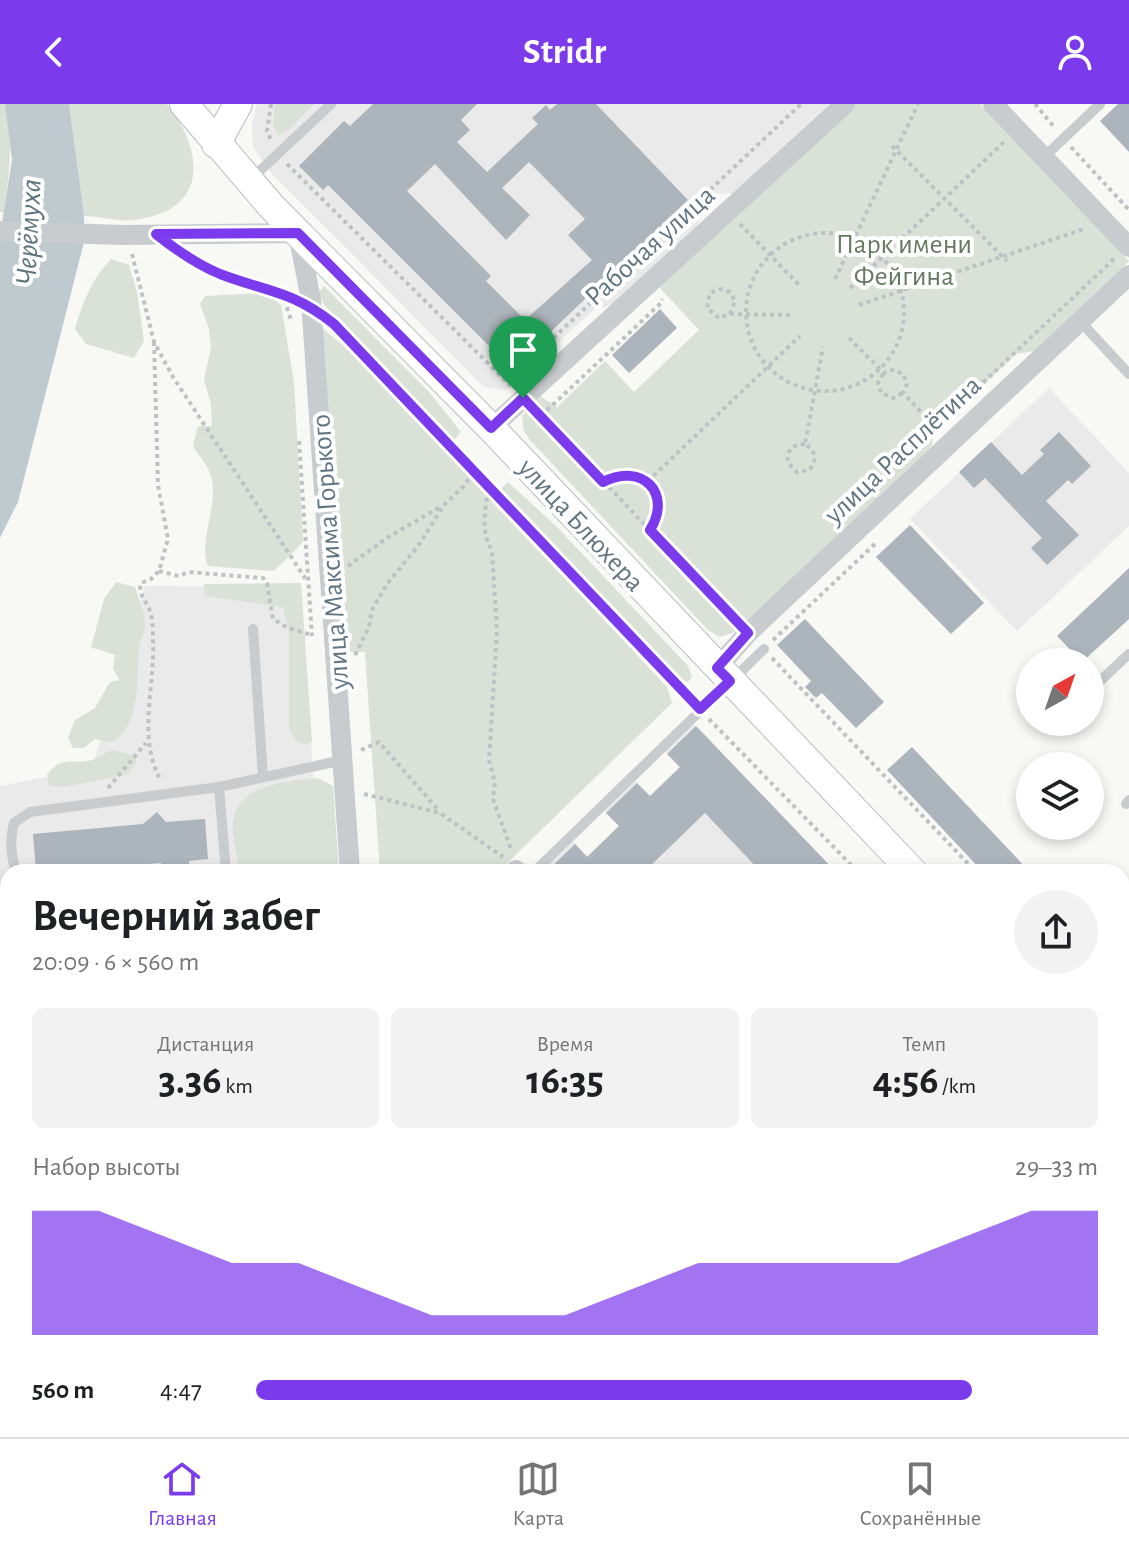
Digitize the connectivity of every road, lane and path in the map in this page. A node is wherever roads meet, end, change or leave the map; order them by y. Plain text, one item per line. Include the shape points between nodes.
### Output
1 (184, 104) edge
2 (238, 104) edge
3 (271, 104) edge
4 (331, 104) edge
5 (801, 104) edge
6 (845, 104) edge
7 (918, 104) edge
8 (993, 104) edge
9 (1035, 104) edge
10 (1100, 104) edge
11 (1064, 138) junction
12 (1005, 141) dead end
13 (216, 144) junction
14 (894, 148) junction
15 (278, 155) junction
16 (1044, 157) junction
17 (248, 181) junction
18 (944, 199) junction
19 (1129, 210) edge
20 (738, 222) dead end
21 (1088, 228) dead end
22 (0, 231) edge
23 (298, 233) junction
24 (156, 234) junction
25 (123, 235) junction
26 (854, 239) junction
27 (1129, 247) edge
28 (770, 255) junction
29 (1002, 257) junction
30 (882, 258) junction
31 (1007, 261) dead end
32 (1129, 275) edge
33 (835, 279) dead end
34 (801, 287) dead end
35 (850, 288) dead end
36 (901, 291) junction
37 (859, 305) dead end
38 (311, 306) junction
39 (730, 314) junction
40 (746, 315) junction
41 (791, 315) dead end
42 (1079, 320) junction
43 (800, 336) dead end
44 (849, 338) dead end
45 (154, 342) junction
46 (823, 347) dead end
47 (768, 367) junction
48 (882, 371) junction
49 (1129, 374) edge
50 (507, 382) junction
51 (814, 390) junction
52 (903, 393) junction
53 (523, 398) junction
54 (935, 427) dead end
55 (491, 428) junction
56 (805, 444) junction
57 (473, 472) junction
58 (603, 482) junction
59 (647, 482) junction
60 (489, 490) junction
61 (444, 505) junction
62 (650, 530) junction
63 (159, 571) junction
64 (331, 582) junction
65 (308, 583) dead end
66 (253, 629) dead end
67 (748, 633) junction
68 (312, 635) dead end
69 (764, 649) joint
70 (1129, 654) edge
71 (337, 674) junction
72 (724, 675) junction
73 (1104, 677) edge
74 (700, 709) junction
75 (148, 741) junction
76 (343, 760) junction
77 (263, 777) junction
78 (219, 787) junction
79 (168, 794) junction
80 (345, 795) junction
81 (97, 803) junction
82 (440, 813) junction
83 (13, 864) edge
84 (225, 864) edge
85 (349, 864) edge
86 (513, 864) edge
87 (520, 864) edge
88 (531, 864) edge
89 (850, 864) edge
90 (905, 864) edge
91 (968, 864) edge

1 - 13 street, улица Блюхера
2 - 13 street
3 - 15 path via 267,131
4 - 15 lane
5 - 50 path
6 - 53 street, Рабочая улица
7 - 14 path
8 - 16 street
9 - 11 path
10 - 11 lane
11 - 16 lane
11 - 19 path
12 - 18 path
13 - 17 street, улица Блюхера
14 - 18 path
14 - 26 path
15 - 17 lane
15 - 50 path
16 - 27 street
17 - 23 street, улица Блюхера
18 - 29 path
18 - 30 path
20 - 28 path
21 - 29 path
22 - 25 street
23 - 24 street
23 - 38 street, улица Максима Горького
23 - 55 street, улица Блюхера
24 - 25 street
24 - 38 path via 201,265
25 - 45 path
26 - 28 path via 830,233 805,236
26 - 30 path
26 - 33 path
28 - 34 path
28 - 40 path via 750,287
29 - 31 path
29 - 36 path
30 - 35 path
30 - 36 path
32 - 42 street, улица Расплётина
36 - 37 path
36 - 48 path via 900,337
38 - 57 path via 364,353
38 - 64 street, улица Максима Горького
39 - 39 path via 719,318 710,313 710,293 730,292 735,301
39 - 40 path
40 - 41 path
40 - 47 path via 750,339
42 - 49 lane
42 - 67 street, улица Расплётина
43 - 47 path
44 - 48 path
45 - 63 path via 158,485 168,539
45 - 65 path
46 - 51 path
47 - 51 path via 794,385
47 - 59 path
48 - 51 path via 846,389
48 - 52 path via 903,374
48 - 52 path via 881,393 891,398
50 - 53 path
51 - 56 path
52 - 54 path
53 - 55 street, Рабочая улица
53 - 58 path
55 - 72 street, улица Блюхера
56 - 56 path via 814,453 814,465 797,472 788,463 789,451
57 - 60 path
57 - 61 path
58 - 59 path via 630,474
58 - 62 path
59 - 62 path via 658,505
60 - 74 path
60 - 87 path via 485,530 492,551 497,632 489,760 493,799
61 - 64 path via 390,536
61 - 71 path via 387,584 359,651
62 - 67 path
63 - 68 path via 263,578 273,619
63 - 75 path via 141,583 139,591 151,612 153,644
64 - 71 street, улица Максима Горького
66 - 77 lane
67 - 72 street, улица Расплётина
69 - 72 lane
69 - 91 path
70 - 73 lane
71 - 76 street, улица Максима Горького
72 - 74 lane
72 - 90 street, улица Блюхера
74 - 88 lane
74 - 89 path
75 - 79 path via 152,766
75 - 81 path
76 - 77 lane
76 - 80 street, улица Максима Горького
76 - 82 path via 379,742
77 - 78 lane
78 - 79 lane
78 - 84 lane
79 - 81 lane
80 - 82 path via 375,794
80 - 85 street, улица Максима Горького
81 - 83 lane via 21,816 11,833
82 - 86 path

